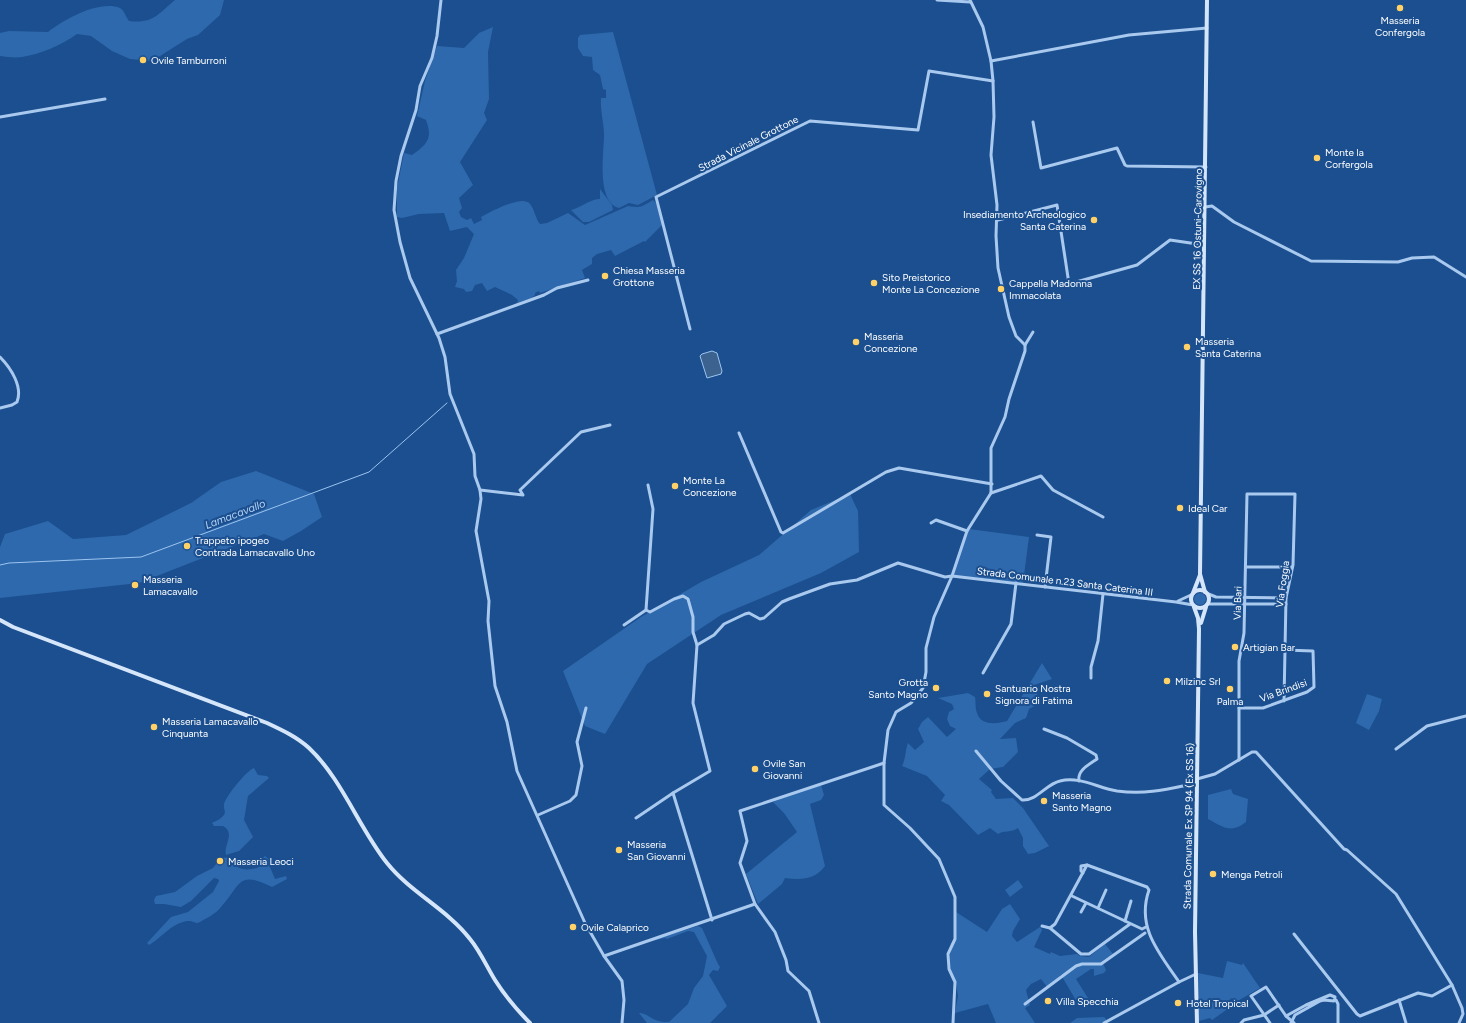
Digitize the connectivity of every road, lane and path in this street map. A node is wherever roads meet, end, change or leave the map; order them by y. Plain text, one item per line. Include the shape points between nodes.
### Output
1 (441, 0) edge
2 (937, 0) edge
3 (1207, 0) edge
4 (970, 1) edge
5 (1207, 28) junction
6 (991, 62) junction
7 (993, 81) junction
8 (105, 99) dead end
9 (0, 117) edge
10 (1033, 122) dead end
11 (1206, 167) junction
12 (1205, 207) junction
13 (998, 220) junction
14 (1204, 245) junction
15 (1466, 277) edge
16 (588, 280) dead end
17 (690, 329) dead end
18 (1033, 332) dead end
19 (437, 334) junction
20 (1025, 345) junction
21 (0, 357) edge
22 (0, 408) edge
23 (610, 425) dead end
24 (739, 433) dead end
25 (992, 484) junction
26 (648, 485) dead end
27 (480, 490) junction
28 (991, 493) junction
29 (1295, 494) joint
30 (1102, 517) dead end
31 (931, 523) dead end
32 (967, 531) junction
33 (1037, 535) dead end
34 (1246, 567) junction
35 (1292, 568) junction
36 (1200, 574) junction
37 (952, 576) junction
38 (1016, 584) junction
39 (1045, 587) junction
40 (1206, 592) junction
41 (1193, 593) junction
42 (1103, 594) junction
43 (1245, 597) junction
44 (1286, 598) junction
45 (1176, 602) junction
46 (1245, 604) junction
47 (1286, 604) junction
48 (1207, 605) junction
49 (1194, 606) junction
50 (646, 610) junction
51 (0, 620) edge
52 (624, 625) dead end
53 (1199, 629) junction
54 (697, 645) junction
55 (1285, 650) junction
56 (983, 673) dead end
57 (1091, 678) dead end
58 (1284, 700) junction
59 (586, 708) dead end
60 (1239, 708) junction
61 (1466, 716) edge
62 (1044, 729) dead end
63 (1396, 749) dead end
64 (976, 751) dead end
65 (1239, 760) junction
66 (884, 763) junction
67 (1079, 781) junction
68 (1197, 781) junction
69 (673, 793) junction
70 (538, 815) junction
71 (636, 818) dead end
72 (1106, 890) dead end
73 (1072, 896) junction
74 (1131, 901) dead end
75 (1086, 903) junction
76 (755, 904) junction
77 (1098, 908) junction
78 (1081, 912) dead end
79 (712, 920) junction
80 (1125, 921) junction
81 (1130, 924) junction
82 (1042, 926) dead end
83 (1146, 927) junction
84 (1050, 928) junction
85 (1142, 929) junction
86 (1147, 934) junction
87 (1294, 934) dead end
88 (604, 956) junction
89 (1196, 974) junction
90 (1180, 982) junction
91 (1452, 984) junction
92 (1336, 1000) junction
93 (1399, 1000) junction
94 (1025, 1004) dead end
95 (1279, 1005) junction
96 (1264, 1015) junction
97 (1286, 1016) junction
98 (1293, 1022) edge
99 (530, 1023) edge
100 (622, 1023) edge
101 (818, 1023) edge
102 (953, 1023) edge
103 (1104, 1023) edge
104 (1197, 1023) edge
105 (1241, 1023) edge
106 (1270, 1023) edge
107 (1338, 1023) edge
108 (1406, 1023) edge
109 (1458, 1023) edge

1 - 19 street via 432,58 420,86 416,110 401,156 394,210 410,278
2 - 4 street
3 - 5 main road, EX SS 16 Ostuni-Carovigno
4 - 6 street via 983,27
5 - 6 street via 1128,35
5 - 11 main road, EX SS 16 Ostuni-Carovigno
6 - 7 street
7 - 13 street via 991,155
7 - 17 street, Strada Vicinale Grottone via 929,71 918,130 810,121 656,197
8 - 9 street
10 - 11 street via 1041,168 1117,148 1127,166
11 - 12 main road, EX SS 16 Ostuni-Carovigno
12 - 14 main road, EX SS 16 Ostuni-Carovigno
12 - 15 street via 1212,206 1234,222 1311,261 1398,262 1434,256
13 - 14 street via 1057,205 1069,284 1137,265 1170,240
13 - 20 street via 998,268 1004,299 1016,336
14 - 36 main road, EX SS 16 Ostuni-Carovigno
16 - 19 street via 557,288
18 - 20 street
19 - 27 street via 445,357 450,394 474,454 475,476
20 - 25 street via 1005,417 991,448
21 - 22 street via 17,383 19,394 17,402 12,406
23 - 27 street via 581,432 520,490 523,495
24 - 25 street via 781,532 784,533 886,472 899,468
25 - 28 street
26 - 50 street via 653,509
27 - 70 street via 476,531 489,601 488,621 495,686 507,722 517,770
28 - 30 street via 1041,476 1053,490
28 - 32 street
29 - 34 street, Via Bari via 1247,494
29 - 35 street, Via Foggia
31 - 32 street via 936,520
32 - 37 street
33 - 39 street via 1051,537
34 - 35 street
34 - 43 street, Via Bari
35 - 44 street, Via Foggia
36 - 40 main road
36 - 41 main road
37 - 38 street, Strada Comunale n.23 Santa Caterina III
37 - 54 street, Strada Comunale n.23 Santa Caterina III via 939,576 896,563 857,580 830,584 789,599 764,618 745,614 724,624 714,635
37 - 66 street via 934,617 926,648 923,688 912,703 896,712 888,730
38 - 39 street, Strada Comunale n.23 Santa Caterina III
38 - 56 street via 1011,624
39 - 42 street, Strada Comunale n.23 Santa Caterina III
40 - 41 main road via 1200,590
40 - 43 street via 1216,596
40 - 48 main road via 1209,598
41 - 45 street
41 - 49 main road via 1191,600
42 - 45 street, Strada Comunale n.23 Santa Caterina III
42 - 57 street
43 - 44 street
43 - 46 street, Via Bari
44 - 47 street, Via Foggia
45 - 49 street, Strada Comunale n.23 Santa Caterina III
46 - 47 street
46 - 48 street
46 - 60 street, Via Bari via 1244,633 1239,661
47 - 55 street, Via Foggia
48 - 49 main road via 1202,608
48 - 53 main road, Strada Comunale Ex SP 94 (Ex SS 16)
49 - 53 main road, Strada Comunale Ex SP 94 (Ex SS 16)
50 - 52 street
50 - 54 street via 650,612 674,599 686,597 693,617 694,640
51 - 99 main road via 267,723 308,748 327,769 367,835 388,864 413,890 453,921 471,939 496,982
53 - 68 main road, Strada Comunale Ex SP 94 (Ex SS 16)
54 - 69 street via 693,703 710,771
55 - 58 street, Via Foggia
55 - 58 street, Via Brindisi via 1313,650 1314,687
58 - 60 street, Via Brindisi via 1262,708
59 - 70 street via 577,742 582,766 576,796
60 - 65 street, Via Bari
61 - 63 street via 1427,726
62 - 67 street via 1067,738 1096,755 1097,759 1080,772
64 - 67 street via 1001,781 1022,800 1032,798 1059,781
65 - 68 street
65 - 91 street via 1254,752 1344,849 1396,894
66 - 76 street via 740,810 747,841 740,863
66 - 102 street via 884,805 939,859 955,897 954,939 948,954 949,969 956,982
67 - 68 street via 1117,791 1149,792 1169,790
68 - 89 main road, Strada Comunale Ex SP 94 (Ex SS 16)
69 - 71 street
69 - 79 street
70 - 88 street via 585,923
72 - 77 street
73 - 75 street
73 - 83 street via 1087,865 1147,887 1149,890 1145,908
73 - 84 street
74 - 80 street
75 - 77 street
75 - 78 street
76 - 79 street
76 - 101 street via 775,932 788,972 808,991
77 - 80 street
79 - 88 street
80 - 81 street
81 - 84 street via 1089,954 1081,954
81 - 85 street
82 - 84 street
83 - 85 street
83 - 86 street
85 - 86 street
86 - 90 street
86 - 94 street via 1101,964 1076,966
87 - 93 street via 1357,1014 1363,1015
88 - 100 street via 622,981
89 - 90 street
89 - 104 main road, Strada Comunale Ex SP 94 (Ex SS 16)
90 - 103 street
91 - 93 street via 1432,996 1418,993
91 - 109 street via 1462,1014
92 - 97 street via 1333,995 1319,999
92 - 98 street via 1320,1001 1296,1014
92 - 107 street
93 - 108 street
95 - 96 street
95 - 96 street via 1266,987 1251,996
95 - 97 street
96 - 105 street
96 - 106 street
97 - 98 street

